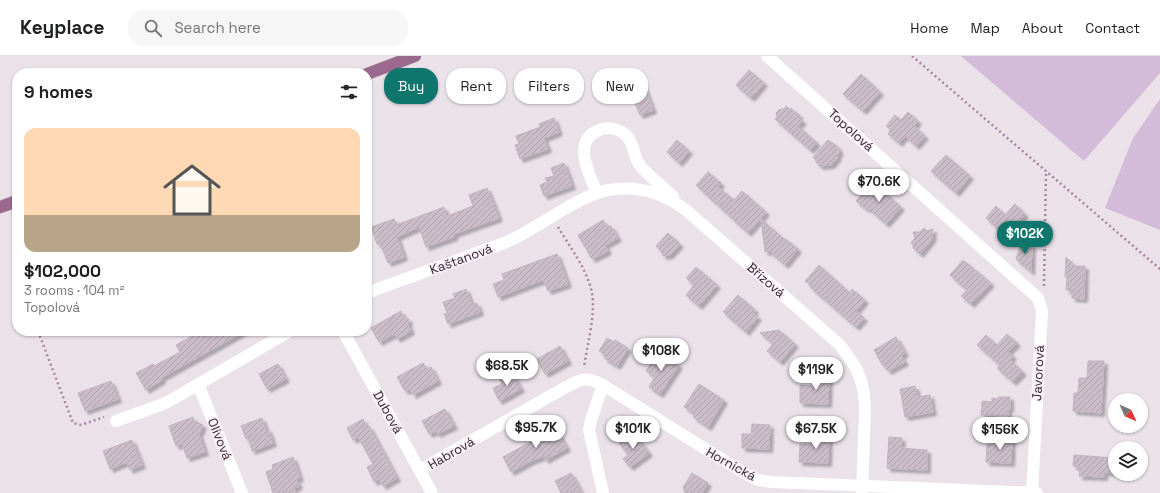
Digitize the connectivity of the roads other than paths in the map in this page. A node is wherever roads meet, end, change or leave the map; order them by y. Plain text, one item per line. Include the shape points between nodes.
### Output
1 (415, 56) edge
2 (767, 56) edge
3 (372, 72) edge
4 (597, 193) junction
5 (12, 203) edge
6 (0, 207) edge
7 (686, 210) junction
8 (552, 216) joint
9 (372, 290) edge
10 (1040, 302) joint
11 (281, 336) edge
12 (346, 336) edge
13 (198, 384) junction
14 (603, 386) junction
15 (566, 388) joint
16 (116, 421) road end
17 (420, 470) junction
18 (862, 489) edge
19 (242, 493) edge
20 (432, 493) edge
21 (603, 493) edge
22 (1032, 493) edge
23 (1037, 493) edge

1 - 3 main road
2 - 10 street, Topolová via 1036,295
4 - 7 street, Břízová via 615,189 647,190 667,197
4 - 7 street via 585,162 584,147 596,132 611,128 629,138 640,165
4 - 8 street, Břízová
5 - 6 main road
7 - 18 street, Břízová via 840,346 856,368 864,394 865,409
8 - 9 street, Kaštanová via 501,244
10 - 22 street, Javorová via 1042,311
11 - 13 street
12 - 17 street, Dubová
13 - 16 street via 163,404
13 - 19 street, Olivová
14 - 15 street, Hornická via 595,380 582,379
14 - 18 street, Hornická via 752,478
14 - 21 street via 590,430
15 - 17 street, Habrová
17 - 20 street, Dubová
18 - 22 street, Hornická
22 - 23 street, Hornická

